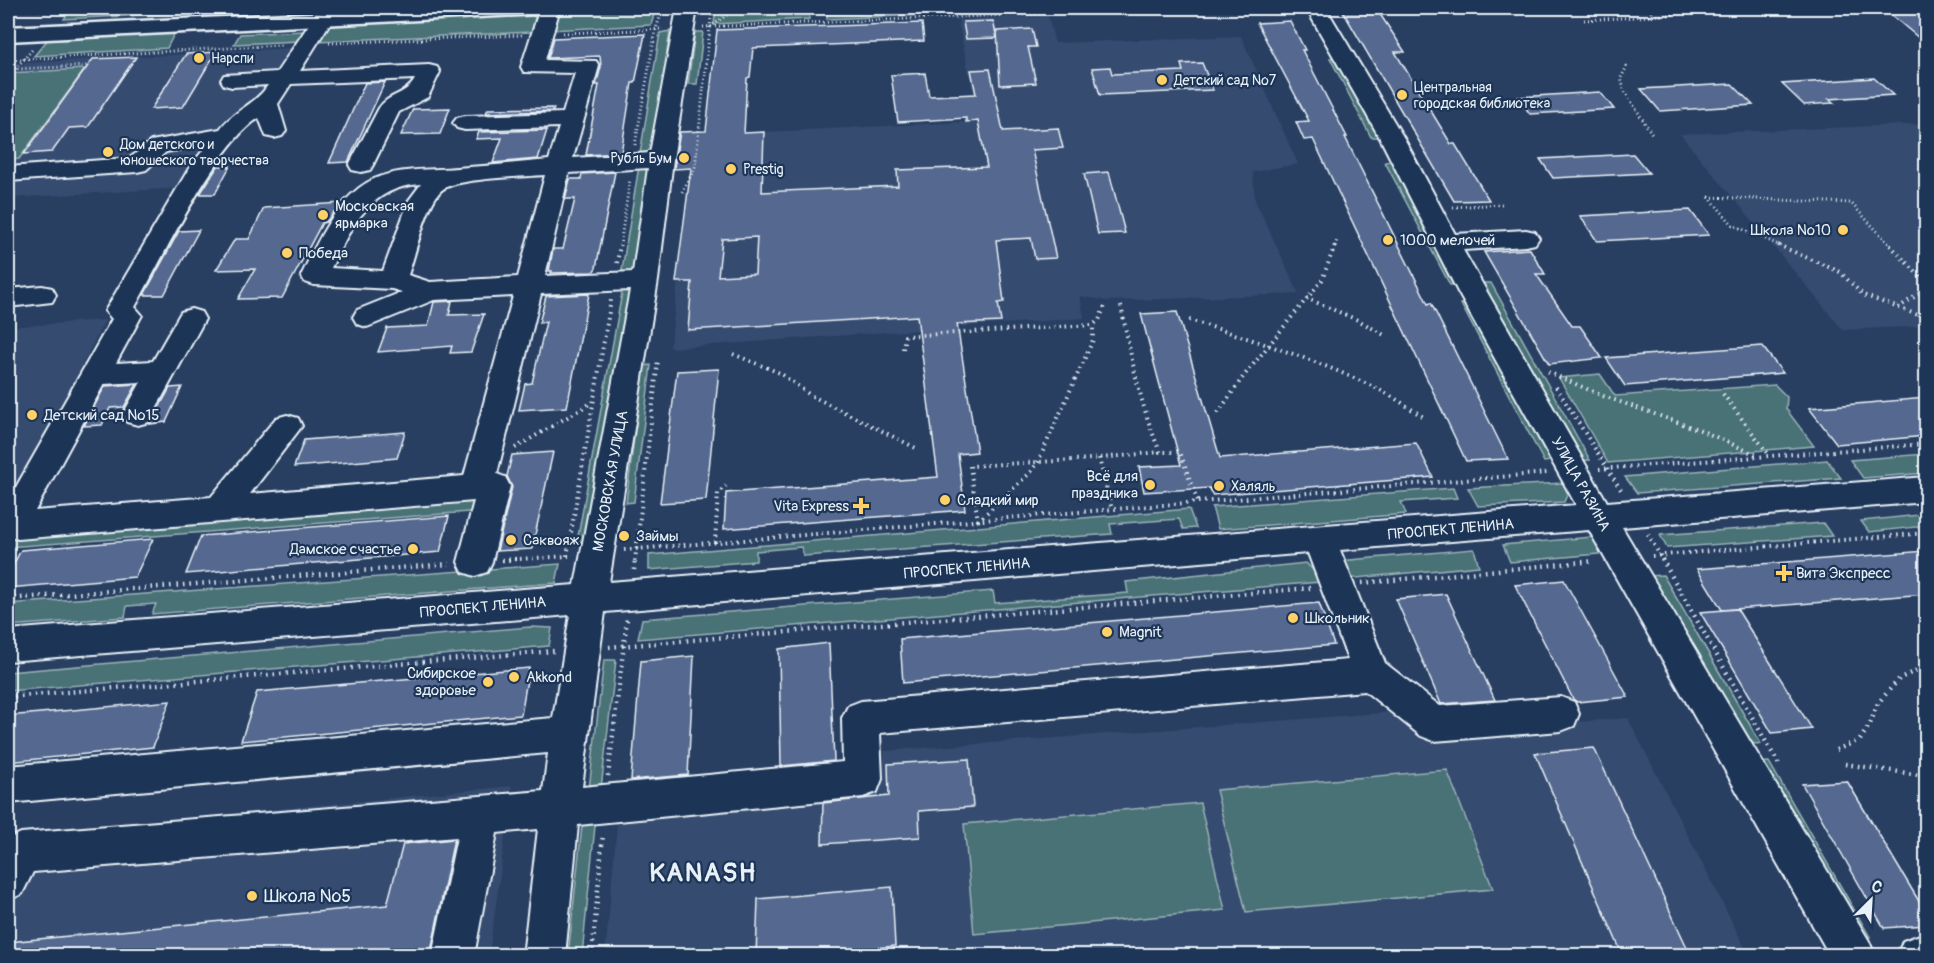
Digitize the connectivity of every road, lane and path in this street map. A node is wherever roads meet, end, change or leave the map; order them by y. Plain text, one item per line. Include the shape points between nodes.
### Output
1 (106, 8) edge
2 (712, 8) edge
3 (732, 8) edge
4 (1191, 8) edge
5 (1316, 8) edge
6 (1648, 8) edge
7 (1693, 13) dead end
8 (544, 16) edge
9 (1655, 16) junction
10 (17, 18) edge
11 (323, 18) junction
12 (1584, 20) dead end
13 (693, 21) edge
14 (308, 44) junction
15 (36, 45) dead end
16 (25, 59) junction
17 (8, 60) edge
18 (88, 66) dead end
19 (1627, 66) dead end
20 (15, 69) junction
21 (8, 78) edge
22 (285, 78) junction
23 (232, 80) dead end
24 (267, 104) junction
25 (572, 120) junction
26 (465, 123) dead end
27 (274, 130) dead end
28 (1652, 134) dead end
29 (227, 135) junction
30 (661, 160) junction
31 (361, 165) dead end
32 (559, 166) junction
33 (8, 174) edge
34 (456, 176) junction
35 (681, 201) dead end
36 (1503, 204) dead end
37 (1526, 238) dead end
38 (1337, 240) dead end
39 (1459, 243) junction
40 (393, 280) junction
41 (645, 280) junction
42 (1926, 283) edge
43 (529, 286) junction
44 (1926, 289) edge
45 (430, 291) junction
46 (42, 295) dead end
47 (8, 298) edge
48 (1306, 298) junction
49 (1105, 306) dead end
50 (1121, 306) dead end
51 (1898, 308) junction
52 (367, 317) dead end
53 (1926, 318) edge
54 (191, 319) dead end
55 (1189, 320) dead end
56 (1093, 325) junction
57 (1386, 336) dead end
58 (1270, 345) junction
59 (903, 349) dead end
60 (733, 354) dead end
61 (659, 358) dead end
62 (1542, 362) dead end
63 (160, 371) junction
64 (1548, 372) junction
65 (95, 374) junction
66 (1723, 394) dead end
67 (592, 403) dead end
68 (1218, 413) dead end
69 (138, 414) dead end
70 (1425, 418) dead end
71 (287, 426) dead end
72 (1926, 444) edge
73 (916, 448) dead end
74 (1160, 452) junction
75 (1770, 456) junction
76 (1761, 457) junction
77 (1099, 458) junction
78 (1038, 462) junction
79 (1606, 468) junction
80 (1573, 471) junction
81 (480, 476) junction
82 (726, 486) dead end
83 (1926, 489) edge
84 (1198, 503) junction
85 (219, 510) junction
86 (1112, 510) junction
87 (1637, 514) junction
88 (1599, 517) junction
89 (978, 521) junction
90 (1926, 532) edge
91 (11, 533) edge
92 (1319, 540) junction
93 (715, 543) junction
94 (635, 550) junction
95 (597, 552) junction
96 (1660, 555) junction
97 (1623, 558) junction
98 (475, 562) junction
99 (1336, 586) junction
100 (632, 596) junction
101 (8, 599) edge
102 (590, 599) junction
103 (8, 646) edge
104 (622, 646) junction
105 (582, 649) junction
106 (1926, 666) edge
107 (1371, 674) junction
108 (8, 697) edge
109 (1561, 714) dead end
110 (569, 734) junction
111 (1836, 750) dead end
112 (1845, 764) dead end
113 (1785, 774) dead end
114 (1926, 776) edge
115 (8, 785) edge
116 (560, 808) junction
117 (481, 815) junction
118 (8, 880) edge
119 (1926, 954) edge
120 (453, 956) edge
121 (544, 956) edge
122 (1854, 956) edge
123 (1918, 956) edge

1 - 10 path
2 - 13 path
3 - 13 path via 731,12
4 - 13 path
5 - 39 street, УЛИЦА РАЗИНА
6 - 9 path
7 - 9 path
8 - 11 main road
8 - 13 path
8 - 14 path
8 - 25 street via 532,67 588,66
9 - 12 path
10 - 11 main road
11 - 14 street
13 - 30 street, МОСКОВСКАЯ УЛИЦА
13 - 35 path via 695,168 682,190
14 - 16 path
14 - 22 street
15 - 16 path
16 - 17 path
16 - 20 path
18 - 20 path
19 - 28 path via 1622,78 1624,90
20 - 21 path
22 - 23 street
22 - 24 street
22 - 31 street via 429,72 420,92 390,108
24 - 27 street
24 - 29 street via 246,115
25 - 26 street
25 - 32 street
29 - 33 street via 159,146 137,165
29 - 65 street via 200,170 119,310 128,315
30 - 32 street
30 - 41 street, МОСКОВСКАЯ УЛИЦА
32 - 34 street
32 - 43 street
34 - 40 street via 434,184 421,200
34 - 40 street via 399,179 359,200 333,237 314,276
36 - 39 path via 1452,207
37 - 39 street
38 - 48 path via 1322,280
39 - 80 street, УЛИЦА РАЗИНА
40 - 45 street
41 - 43 street
41 - 95 street, МОСКОВСКАЯ УЛИЦА
42 - 51 path via 1851,203 1709,197 1733,225 1840,272 1863,295
43 - 45 street
43 - 81 street
44 - 51 path
45 - 52 street
46 - 47 street
48 - 57 path
48 - 58 path
49 - 56 path
50 - 74 path via 1142,402
51 - 53 path
54 - 63 street
55 - 58 path
56 - 59 path via 905,336
56 - 78 path via 1094,340
58 - 68 path
58 - 70 path via 1384,392
60 - 73 path via 780,373 810,395
61 - 94 path
62 - 64 path
63 - 65 street
63 - 69 street
64 - 76 path
64 - 79 path
65 - 91 street via 19,510
66 - 75 path
67 - 81 path
71 - 85 street
72 - 75 path
74 - 77 path
74 - 84 path via 1180,452
75 - 76 path
76 - 79 path
77 - 78 path
77 - 86 path
78 - 89 path
78 - 89 path via 970,466
79 - 80 path
79 - 87 path
80 - 84 path
80 - 88 street, УЛИЦА РАЗИНА
81 - 85 street
81 - 98 street via 494,486
82 - 93 path via 717,494
83 - 87 street, ПРОСПЕКТ ЛЕНИНА
84 - 86 path
85 - 91 street
86 - 89 path
87 - 88 street, ПРОСПЕКТ ЛЕНИНА
87 - 96 path
88 - 92 street, ПРОСПЕКТ ЛЕНИНА
88 - 97 street, УЛИЦА РАЗИНА
89 - 93 path
90 - 96 path
92 - 99 street
92 - 100 street, ПРОСПЕКТ ЛЕНИНА
93 - 94 path
94 - 95 path
94 - 100 path
95 - 98 path
95 - 102 street, МОСКОВСКАЯ УЛИЦА
96 - 97 path
96 - 113 path
97 - 99 path
97 - 122 street, УЛИЦА РАЗИНА
98 - 101 path
99 - 104 path
99 - 107 street
100 - 102 street, ПРОСПЕКТ ЛЕНИНА
100 - 104 path
102 - 103 street, ПРОСПЕКТ ЛЕНИНА
102 - 105 street, МОСКОВСКАЯ УЛИЦА
104 - 105 path
105 - 108 path
105 - 110 street, МОСКОВСКАЯ УЛИЦА
106 - 111 path via 1900,678 1878,703 1860,740
107 - 109 street via 1434,724
107 - 116 street via 861,718 863,779
110 - 115 street
110 - 116 street, МОСКОВСКАЯ УЛИЦА
112 - 114 path
116 - 117 street
116 - 121 street, МОСКОВСКАЯ УЛИЦА
117 - 118 street via 21,853
117 - 120 street
119 - 123 street

